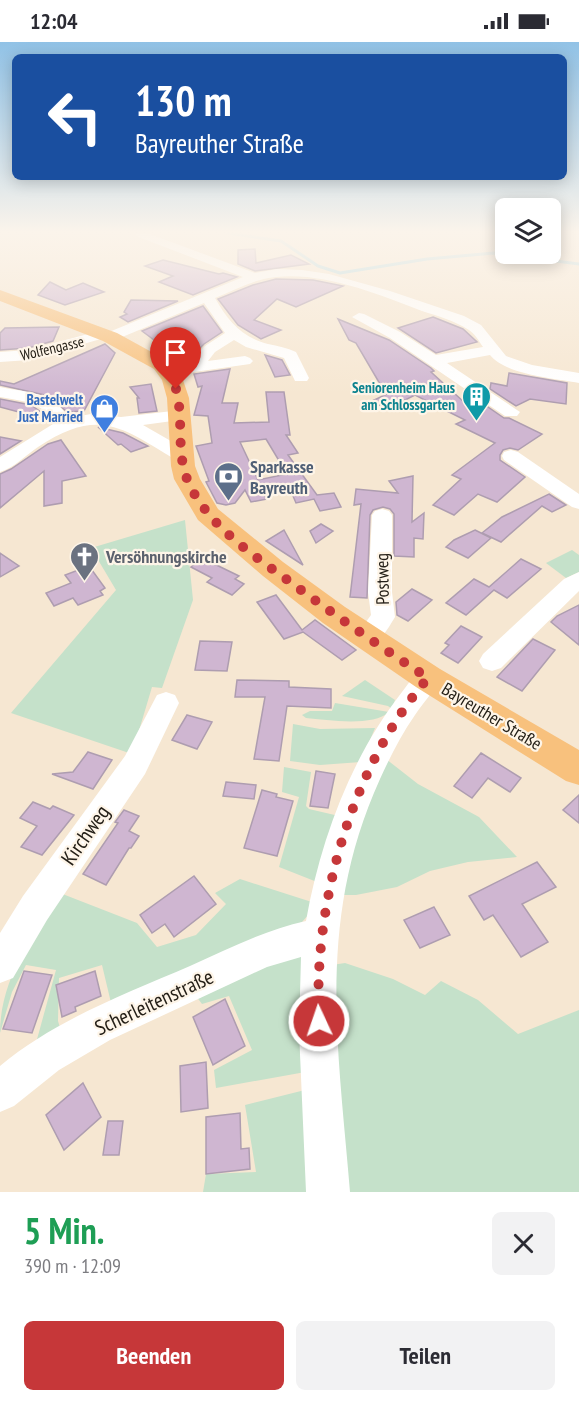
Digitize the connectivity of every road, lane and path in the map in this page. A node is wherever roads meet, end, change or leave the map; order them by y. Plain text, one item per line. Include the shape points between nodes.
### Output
1 (232, 287) edge
2 (359, 287) edge
3 (0, 295) edge
4 (208, 297) junction
5 (359, 317) dead end
6 (232, 335) junction
7 (107, 336) junction
8 (492, 350) junction
9 (0, 357) edge
10 (435, 360) junction
11 (245, 361) dead end
12 (181, 370) junction
13 (301, 378) dead end
14 (579, 378) edge
15 (0, 392) edge
16 (511, 412) dead end
17 (181, 415) junction
18 (119, 422) junction
19 (63, 425) junction
20 (183, 456) junction
21 (512, 456) dead end
22 (0, 466) edge
23 (579, 503) edge
24 (382, 516) dead end
25 (579, 580) edge
26 (367, 637) junction
27 (492, 661) dead end
28 (428, 678) junction
29 (166, 703) dead end
30 (579, 769) edge
31 (321, 937) junction
32 (0, 965) edge
33 (0, 1092) edge
34 (328, 1192) edge

1 - 4 street, Wolfengasse
2 - 8 street via 459,319 476,328
3 - 7 main road
4 - 6 street
4 - 7 street, Wolfengasse
5 - 10 street
6 - 12 street
6 - 13 street via 291,354
7 - 9 street, Wolfengasse via 30,355
7 - 12 main road
8 - 10 street
8 - 14 street via 513,364
10 - 16 street
11 - 12 street
12 - 17 main road, Bayreuther Straße via 176,389
15 - 19 street via 47,402
17 - 18 street
17 - 20 main road, Bayreuther Straße
18 - 19 street
18 - 20 street
19 - 22 street via 45,433
20 - 26 main road, Bayreuther Straße via 187,479 208,514 273,569
21 - 23 street
24 - 26 street, Postweg via 382,617
25 - 27 street
26 - 28 main road, Bayreuther Straße
28 - 30 main road, Bayreuther Straße
28 - 31 street via 398,719 348,822
29 - 32 street, Kirchweg via 135,765
31 - 33 street, Scherleitenstraße via 282,943 83,1035 29,1066
31 - 34 street via 317,978

